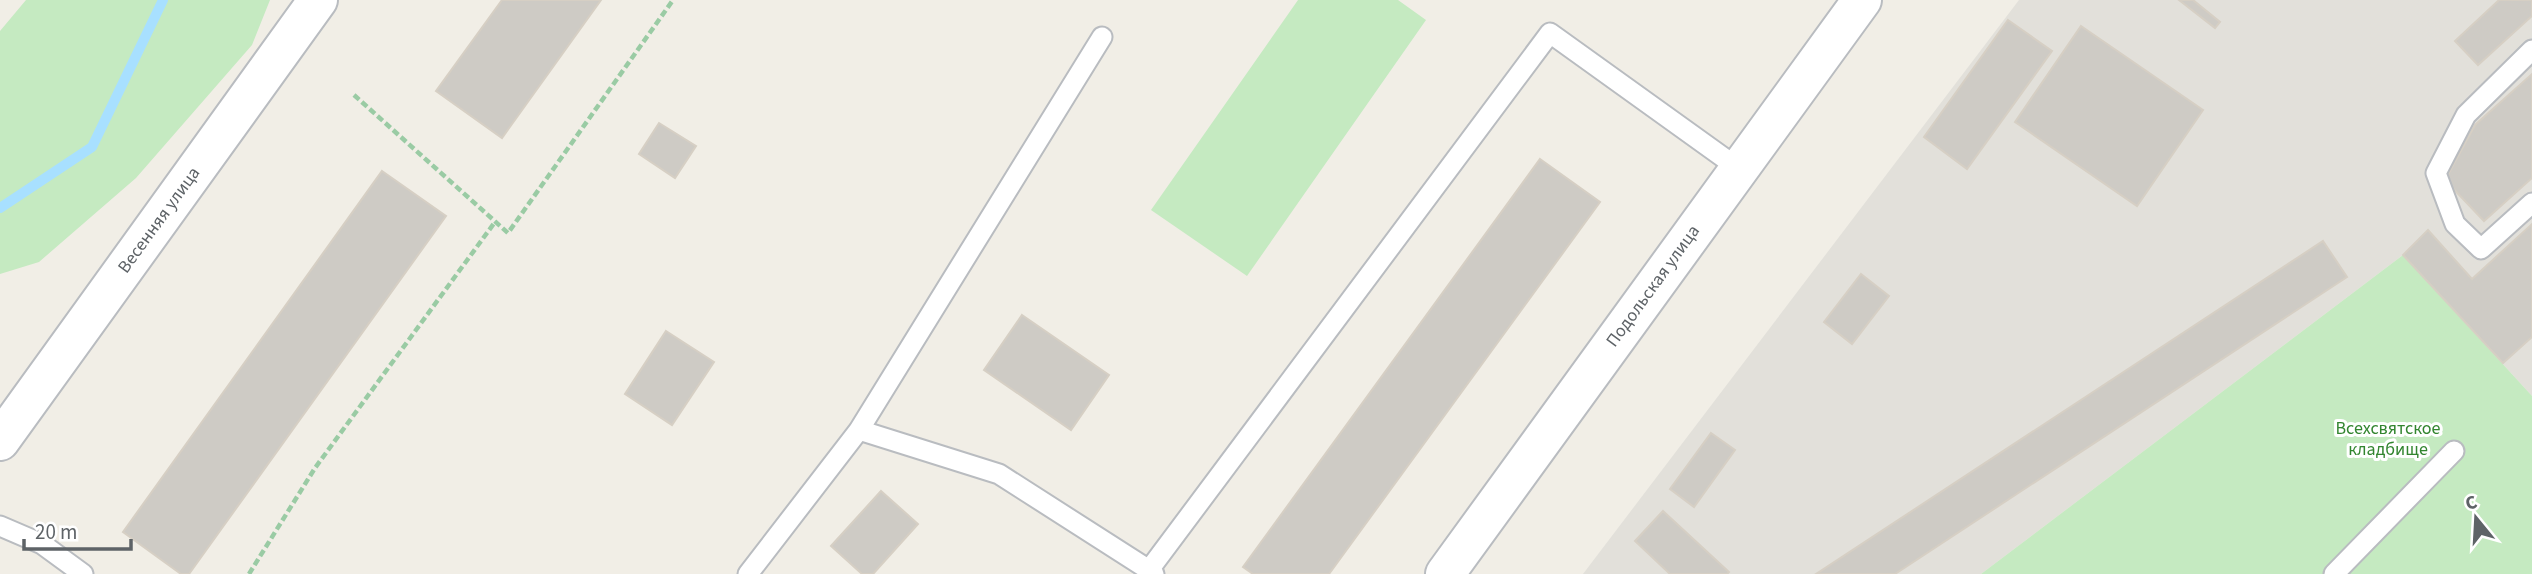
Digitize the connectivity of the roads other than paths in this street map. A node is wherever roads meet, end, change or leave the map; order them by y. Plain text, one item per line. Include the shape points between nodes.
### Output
1 (317, 0) edge
2 (1862, 0) edge
3 (1102, 37) dead end
4 (2532, 50) edge
5 (1738, 168) junction
6 (2532, 203) edge
7 (859, 430) junction
8 (0, 441) edge
9 (2454, 451) dead end
10 (0, 526) edge
11 (1152, 572) edge
12 (83, 574) edge
13 (748, 574) edge
14 (1445, 574) edge
15 (2334, 574) edge

1 - 8 street, Весенняя улица
2 - 5 street, Подольская улица
3 - 7 lane
4 - 6 lane via 2466,115 2436,173 2455,224 2481,249
5 - 11 lane via 1550,33
5 - 14 street, Подольская улица
7 - 11 lane via 999,474
7 - 13 lane
9 - 15 lane
10 - 12 lane via 42,544

